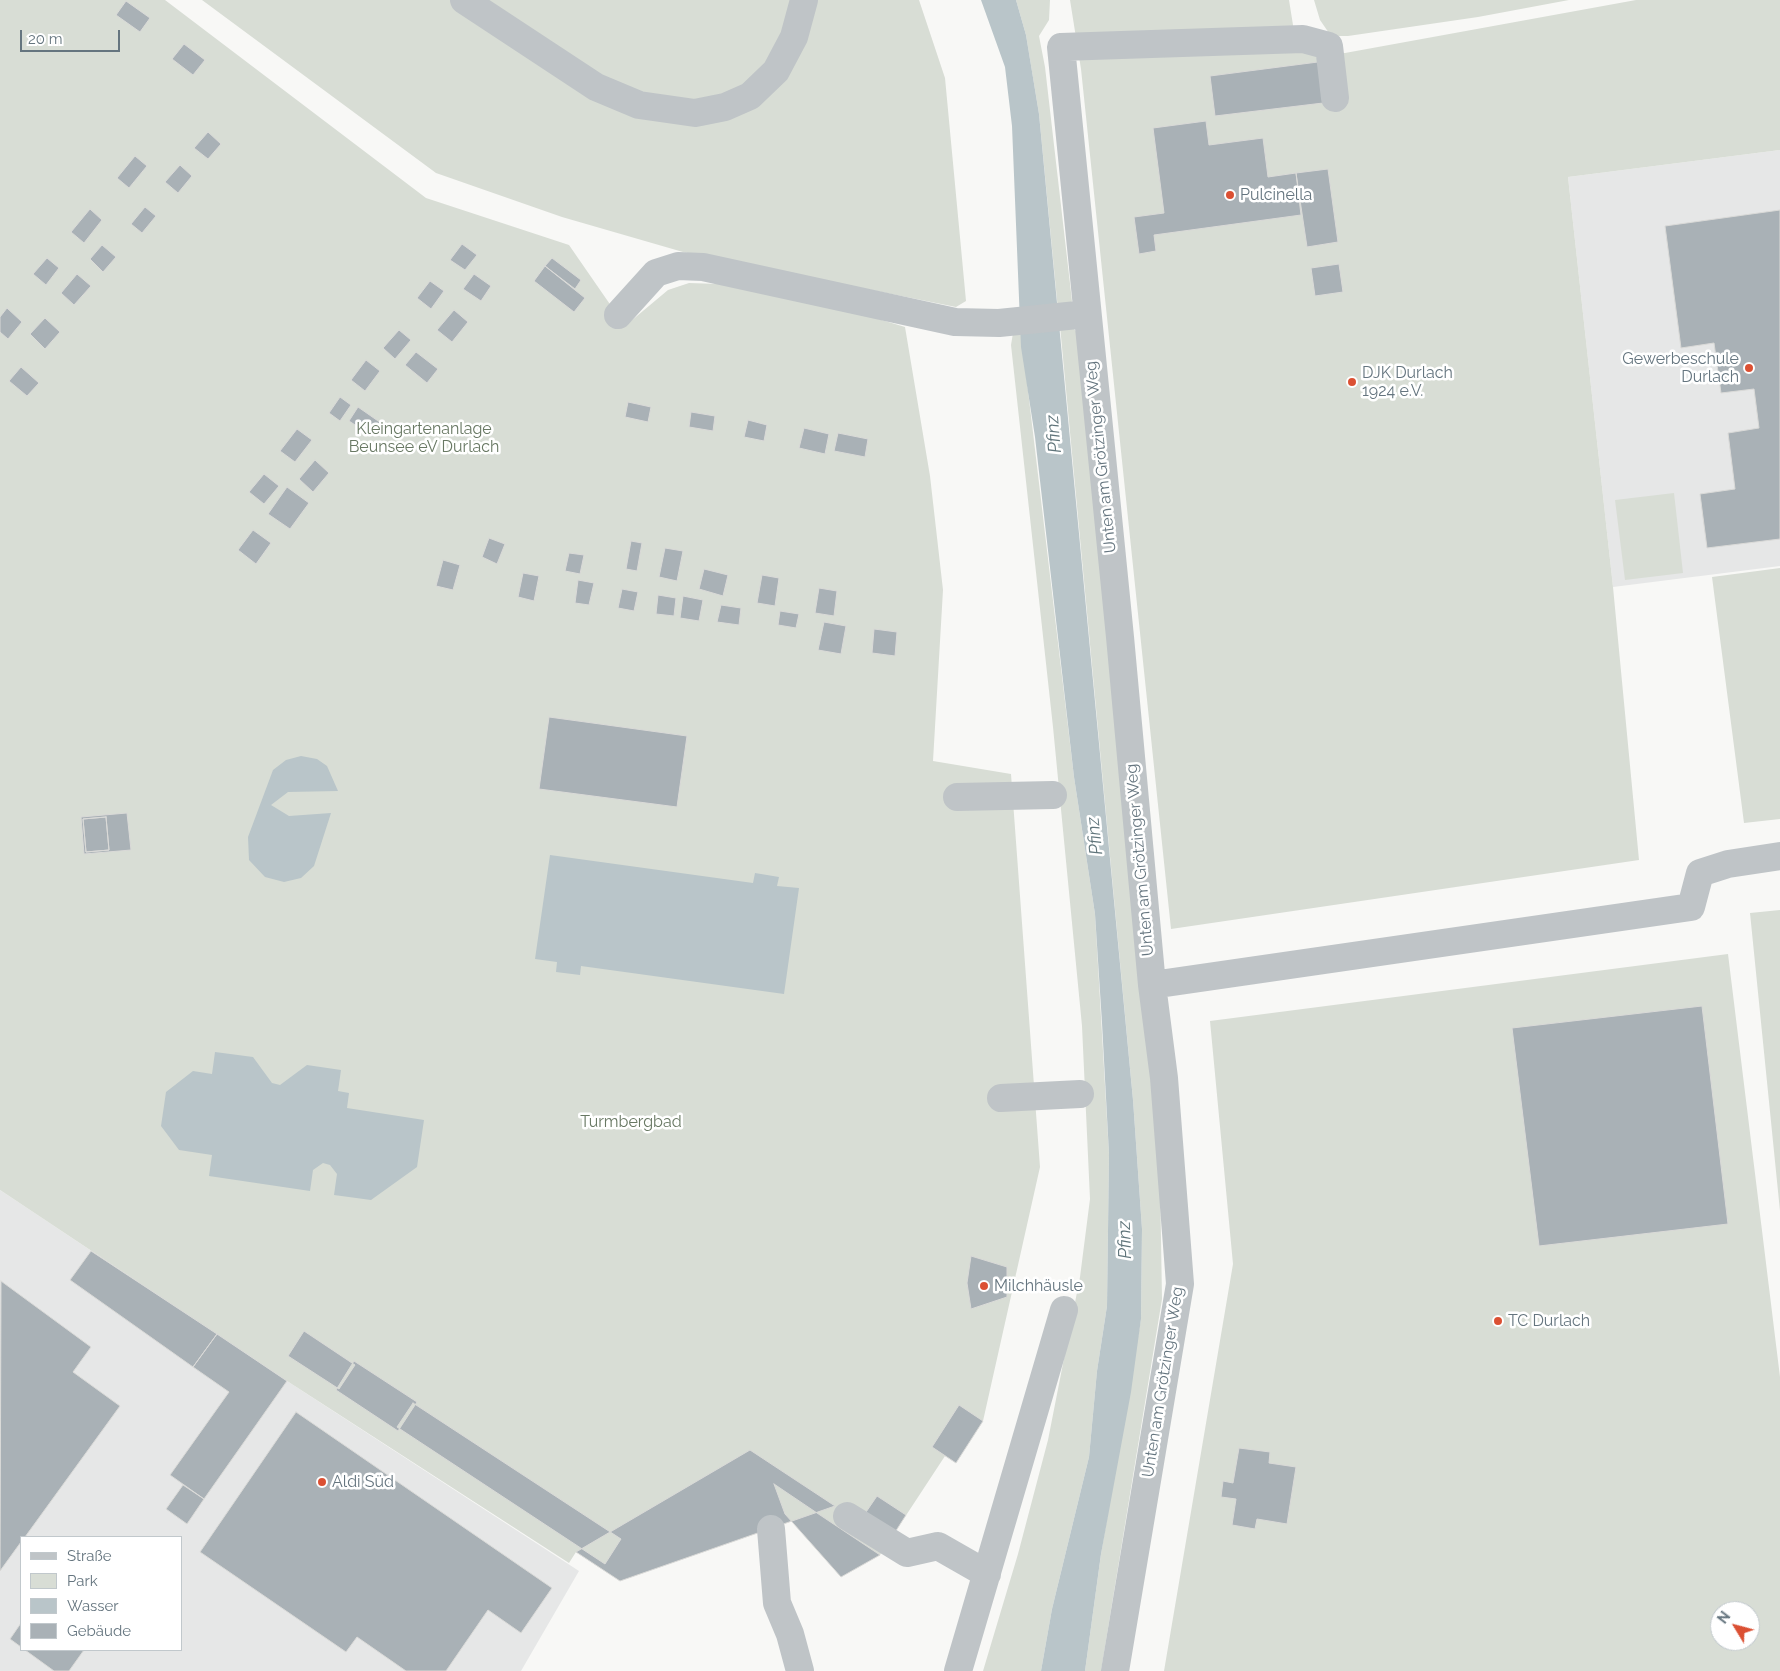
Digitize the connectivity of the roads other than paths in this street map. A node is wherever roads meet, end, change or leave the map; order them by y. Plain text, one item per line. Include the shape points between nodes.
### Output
1 (464, 0) edge
2 (804, 0) edge
3 (1335, 98) dead end
4 (618, 315) dead end
5 (1074, 315) junction
6 (1052, 795) dead end
7 (957, 796) dead end
8 (1780, 856) edge
9 (1152, 985) junction
10 (1080, 1094) dead end
11 (1001, 1098) dead end
12 (1064, 1310) dead end
13 (847, 1516) dead end
14 (771, 1529) dead end
15 (988, 1574) junction
16 (800, 1671) edge
17 (958, 1671) edge
18 (1115, 1671) edge

1 - 2 lane via 596,88 639,105 695,113 725,107 750,96 776,71 794,37
3 - 5 lane, Unten am Grötzinger Weg via 1329,46 1303,38 1060,47
4 - 5 lane via 656,273 678,266 703,267 955,322
5 - 9 lane, Unten am Grötzinger Weg
6 - 7 lane
8 - 9 lane via 1728,864 1700,873 1691,907
9 - 18 lane, Unten am Grötzinger Weg via 1164,1078 1180,1284
10 - 11 lane
12 - 15 lane
13 - 15 lane via 907,1554 938,1546
14 - 16 lane via 777,1603
15 - 17 lane

